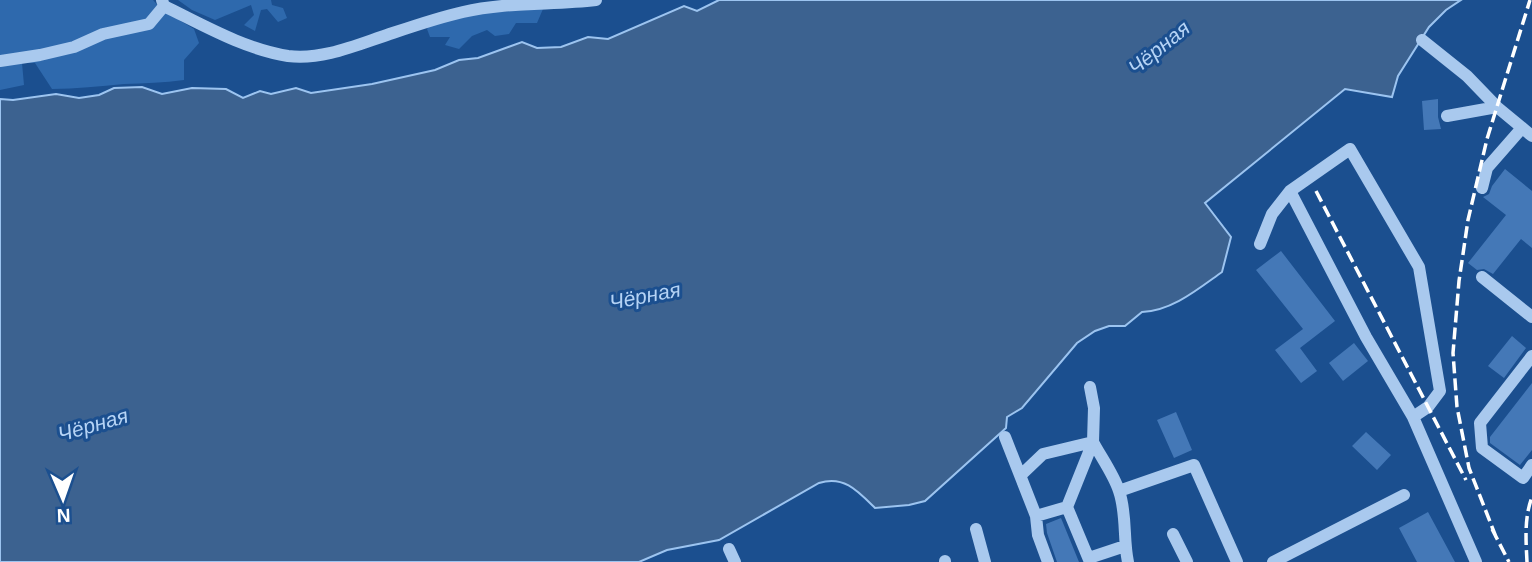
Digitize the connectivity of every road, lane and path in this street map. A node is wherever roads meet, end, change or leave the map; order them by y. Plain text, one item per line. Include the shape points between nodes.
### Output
1 (596, 0) edge
2 (163, 3) edge
3 (1422, 40) dead end
4 (0, 61) edge
5 (1492, 103) junction
6 (1447, 116) dead end
7 (1527, 132) edge
8 (1482, 188) dead end
9 (1290, 191) junction
10 (1260, 244) dead end
11 (1482, 277) dead end
12 (1532, 317) edge
13 (1532, 356) edge
14 (1090, 387) dead end
15 (1413, 417) junction
16 (1005, 436) dead end
17 (1093, 442) junction
18 (1532, 465) edge
19 (1021, 475) junction
20 (1119, 491) junction
21 (1404, 495) dead end
22 (1067, 507) junction
23 (1035, 516) junction
24 (976, 529) dead end
25 (1173, 534) dead end
26 (1125, 546) junction
27 (729, 549) dead end
28 (1090, 560) edge
29 (735, 562) edge
30 (985, 562) edge
31 (1048, 562) edge
32 (1128, 562) edge
33 (1187, 562) edge
34 (1237, 562) edge
35 (1273, 562) edge
36 (1476, 562) edge

1 - 2 lane via 465,12 344,50 289,56 218,32
2 - 4 lane via 149,24 103,34 74,47
3 - 5 lane
5 - 6 lane
5 - 7 lane
7 - 8 lane via 1487,169
9 - 10 lane via 1272,214
9 - 15 lane
9 - 15 lane via 1350,149 1419,267 1440,390 1428,407
11 - 12 lane
13 - 18 lane via 1480,424 1482,448 1523,478
14 - 17 lane
15 - 36 lane
16 - 19 lane
17 - 19 lane via 1043,454
17 - 20 lane
17 - 22 lane
19 - 23 lane
20 - 26 lane
20 - 34 lane via 1194,465
21 - 35 lane
22 - 23 lane
22 - 28 lane
23 - 31 lane
24 - 30 lane
25 - 33 lane
26 - 28 lane
26 - 32 lane
27 - 29 lane

